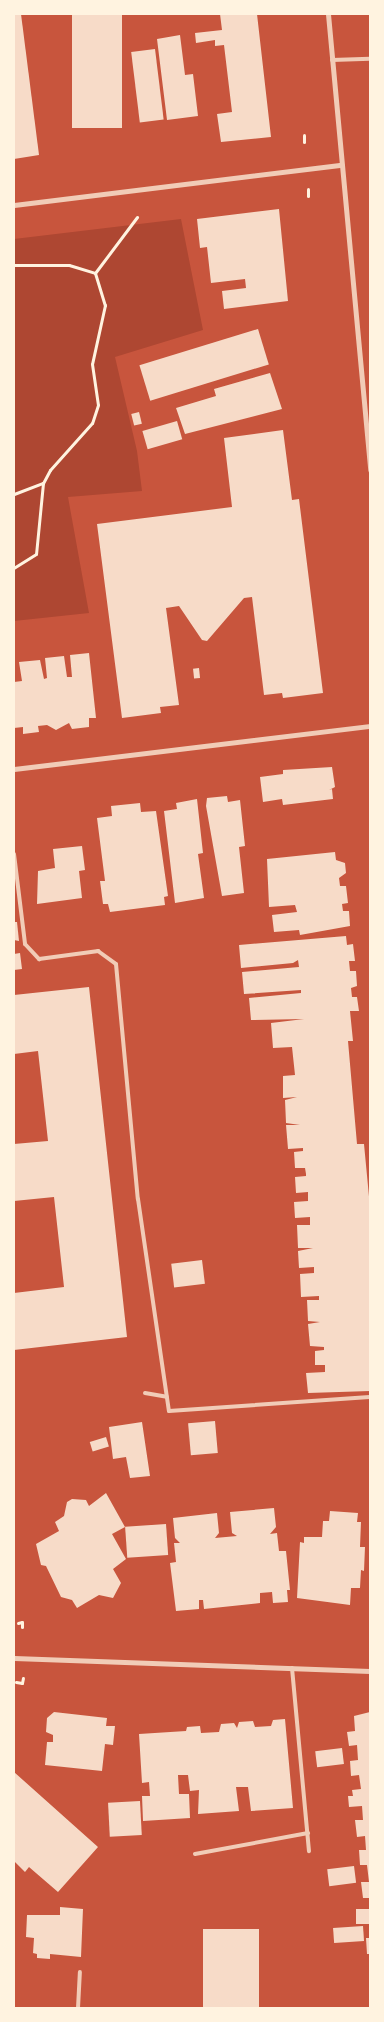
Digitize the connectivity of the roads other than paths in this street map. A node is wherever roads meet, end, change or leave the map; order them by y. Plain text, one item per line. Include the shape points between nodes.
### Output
1 (328, 14) edge
2 (370, 59) edge
3 (332, 60) junction
4 (342, 165) junction
5 (14, 205) edge
6 (370, 468) edge
7 (370, 726) edge
8 (14, 769) edge
9 (14, 854) edge
10 (145, 1393) dead end
11 (167, 1397) junction
12 (370, 1397) edge
13 (14, 1658) edge
14 (292, 1668) junction
15 (370, 1671) edge
16 (308, 1833) junction
17 (309, 1851) dead end
18 (195, 1854) dead end
19 (80, 1972) dead end
20 (78, 2008) edge

1 - 3 street
2 - 3 lane
3 - 4 street
4 - 5 street
4 - 6 street
7 - 8 street
9 - 11 lane via 25,944 38,959 98,952 116,964 138,1199
10 - 11 lane
11 - 12 lane via 169,1410
13 - 14 street
14 - 15 street
14 - 16 lane
16 - 17 lane
16 - 18 lane
19 - 20 lane

